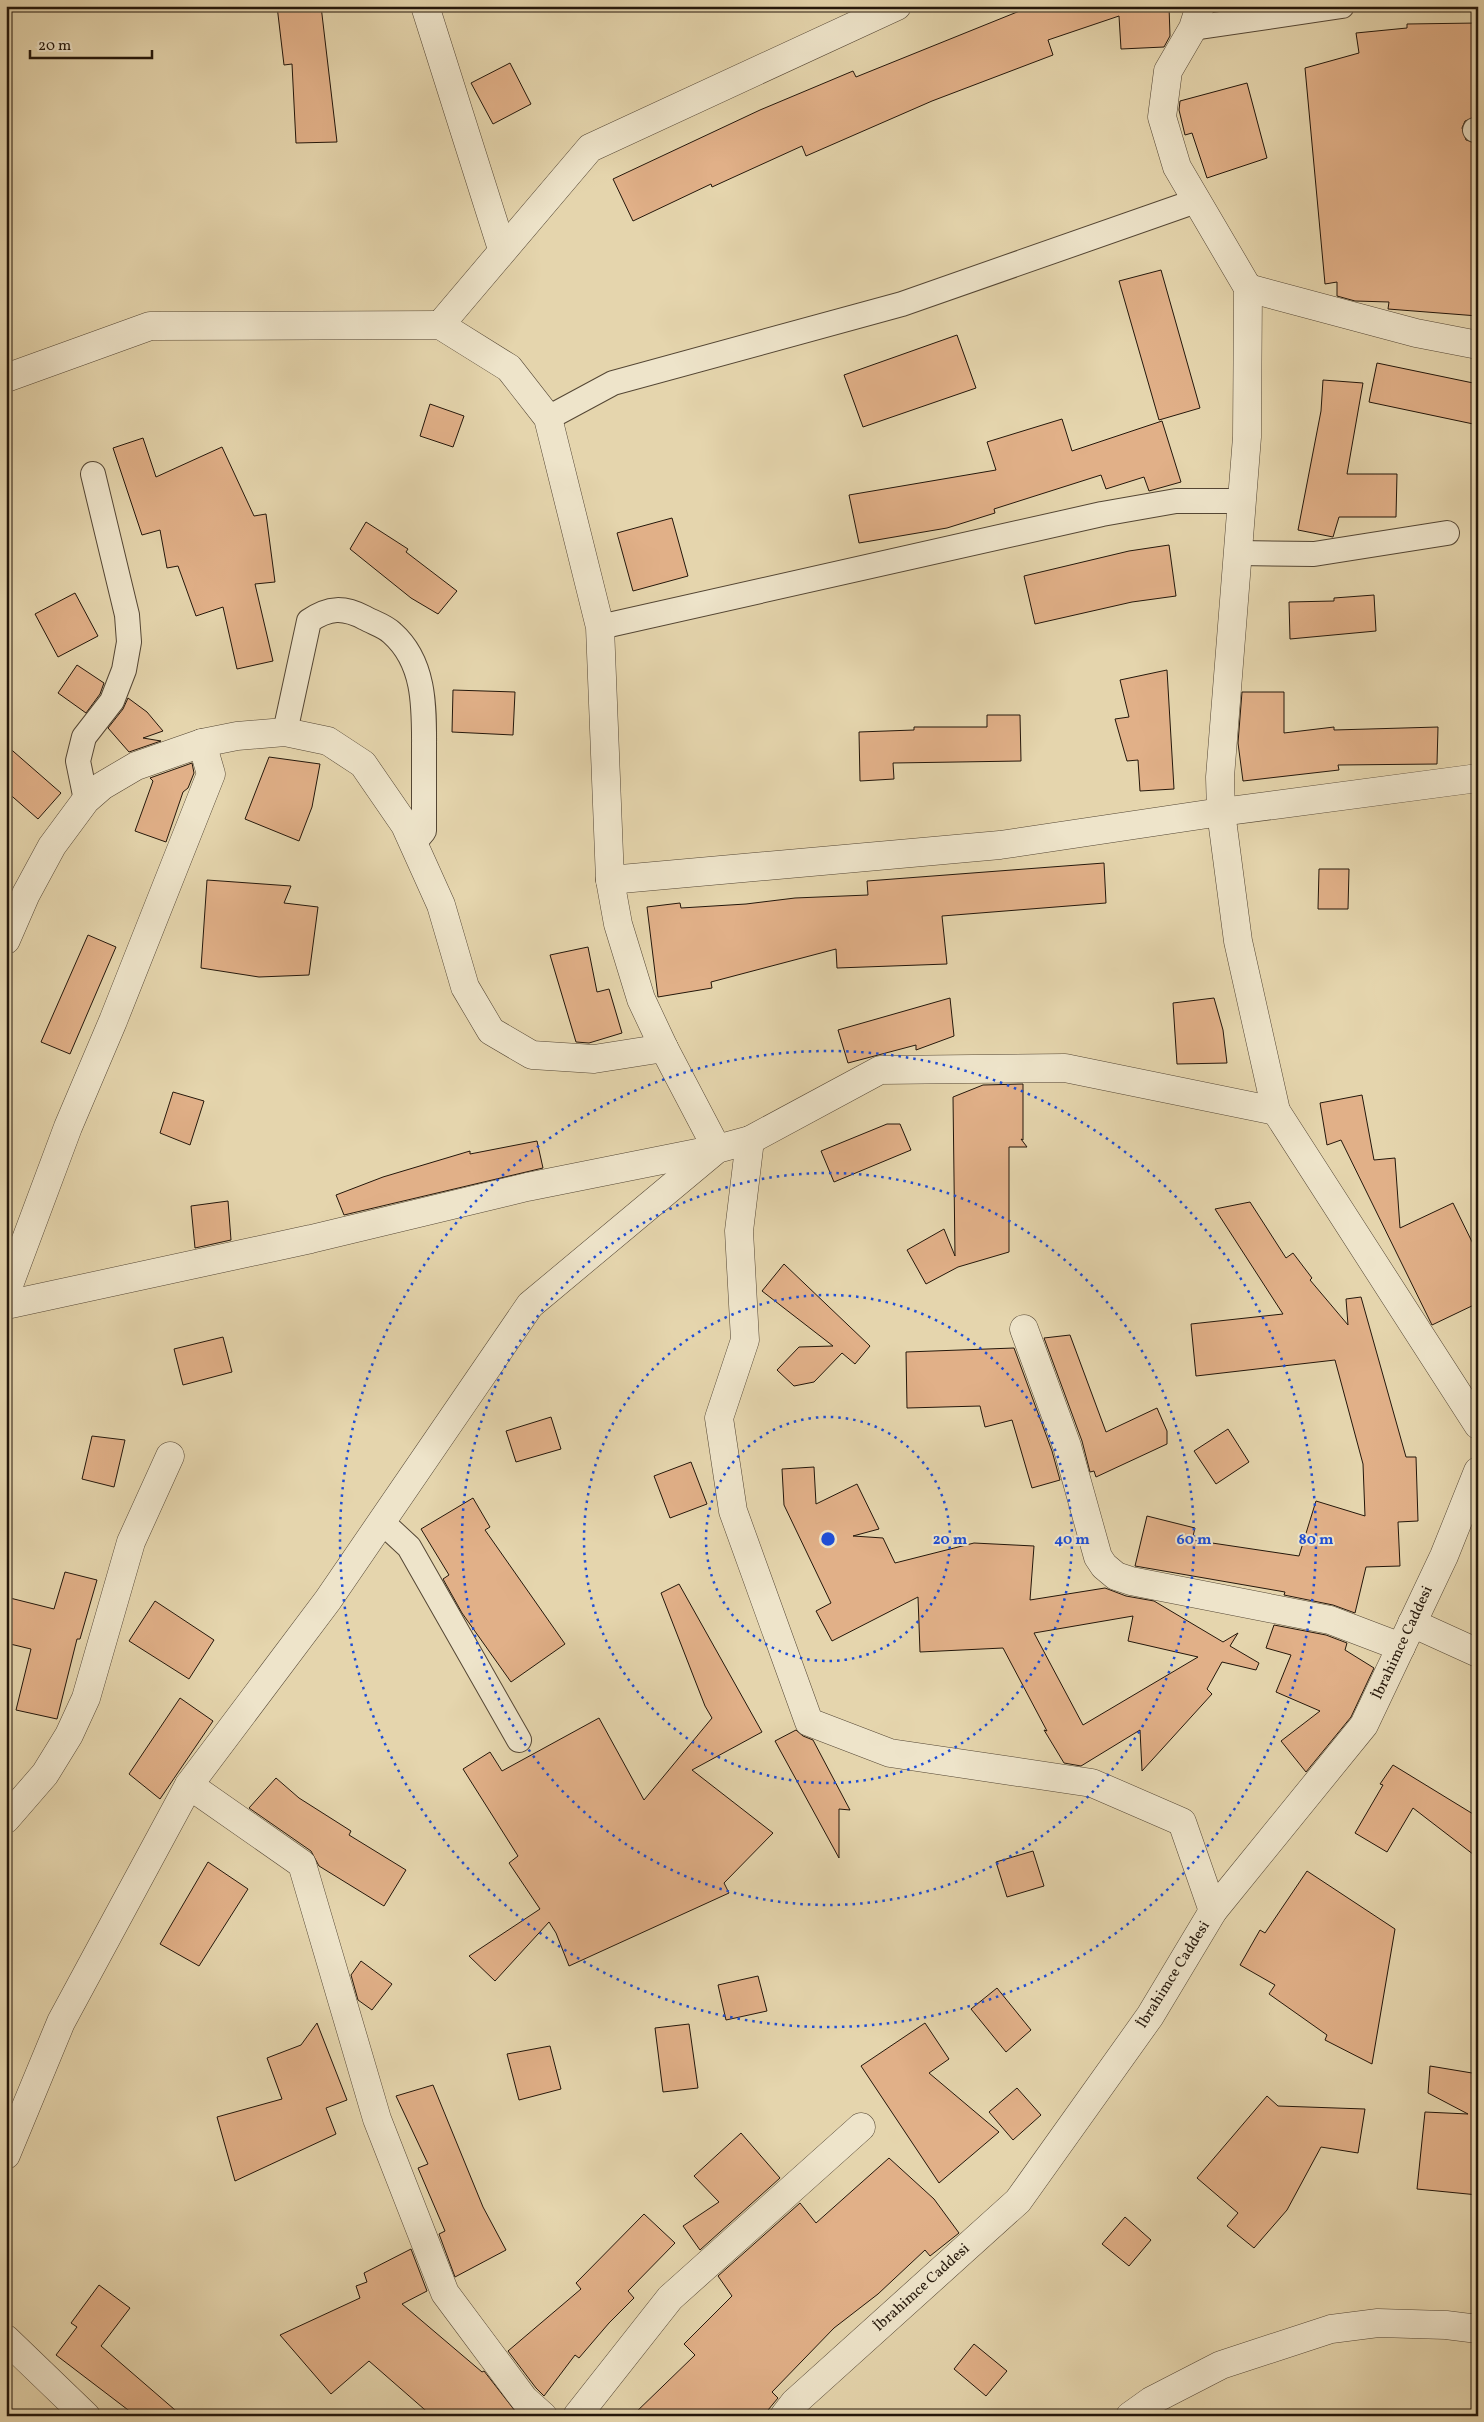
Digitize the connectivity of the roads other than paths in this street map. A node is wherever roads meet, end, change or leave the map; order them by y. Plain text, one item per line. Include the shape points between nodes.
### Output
1 (425, 6) edge
2 (897, 6) edge
3 (1342, 6) edge
4 (1196, 17) edge
5 (1196, 201) junction
6 (502, 249) junction
7 (1248, 288) junction
8 (440, 325) junction
9 (1478, 346) edge
10 (6, 378) edge
11 (548, 418) junction
12 (93, 474) dead end
13 (1242, 501) junction
14 (1446, 532) dead end
15 (1238, 553) junction
16 (600, 627) junction
17 (284, 732) junction
18 (202, 743) junction
19 (1478, 778) edge
20 (86, 800) junction
21 (1220, 812) junction
22 (414, 843) junction
23 (610, 880) junction
24 (6, 940) edge
25 (664, 1048) junction
26 (1276, 1111) junction
27 (750, 1140) junction
28 (717, 1149) junction
29 (6, 1293) edge
30 (6, 1305) edge
31 (1024, 1329) dead end
32 (1478, 1425) edge
33 (170, 1456) dead end
34 (1478, 1471) edge
35 (382, 1522) junction
36 (1407, 1635) junction
37 (1478, 1653) edge
38 (519, 1740) dead end
39 (189, 1785) junction
40 (6, 1819) edge
41 (1213, 1911) junction
42 (861, 2127) dead end
43 (6, 2155) edge
44 (1478, 2329) edge
45 (6, 2339) edge
46 (86, 2416) edge
47 (543, 2416) edge
48 (577, 2416) edge
49 (784, 2416) edge
50 (1130, 2416) edge

1 - 6 street
2 - 6 street via 590,148
3 - 4 lane
4 - 5 street via 1168,71 1162,117 1177,167
5 - 7 street
5 - 11 lane via 902,304 613,383
6 - 8 street
7 - 9 street via 1416,333
7 - 13 street via 1247,437
8 - 10 street via 150,326
8 - 11 street via 509,368
11 - 16 street
12 - 20 lane via 127,614 129,642 124,670 112,701 84,736 78,761
13 - 15 street
13 - 16 lane via 1176,501 1102,514
14 - 15 lane via 1314,554
15 - 21 street
16 - 23 street
17 - 18 street
17 - 22 street via 328,741 363,764
17 - 22 lane via 309,621 319,614 341,609 352,611 391,632 409,653 417,669 424,704 424,831
18 - 20 street via 136,766 102,786
18 - 29 street via 211,774 68,1127
19 - 21 street
20 - 24 street via 52,846
21 - 23 street via 1000,845
21 - 26 street via 1238,941
22 - 25 street via 441,905 465,987 491,1031 532,1055 594,1058
23 - 25 street via 618,924 641,999
25 - 28 street
26 - 27 street via 1065,1068 880,1070
26 - 32 street
27 - 28 street
27 - 41 street via 739,1231 746,1340 719,1418 733,1511 809,1722 890,1753 1092,1783 1182,1822
28 - 30 street via 527,1187 311,1240
28 - 35 street via 530,1304
31 - 36 street via 1067,1446 1094,1546 1104,1566 1116,1576
33 - 40 street via 131,1542 86,1698 69,1735 45,1774
34 - 36 street, İbrahimce Caddesi via 1444,1556
35 - 38 lane via 409,1547
35 - 39 street via 328,1600
36 - 37 street
36 - 41 street, İbrahimce Caddesi via 1364,1726
39 - 43 street via 61,2022
39 - 47 street via 302,1864 377,2119 445,2293 524,2399
41 - 49 street, İbrahimce Caddesi via 1150,2016 1018,2201 794,2403
42 - 48 street via 670,2298
44 - 50 street via 1378,2323 1331,2329 1221,2365 1151,2401
45 - 46 street

